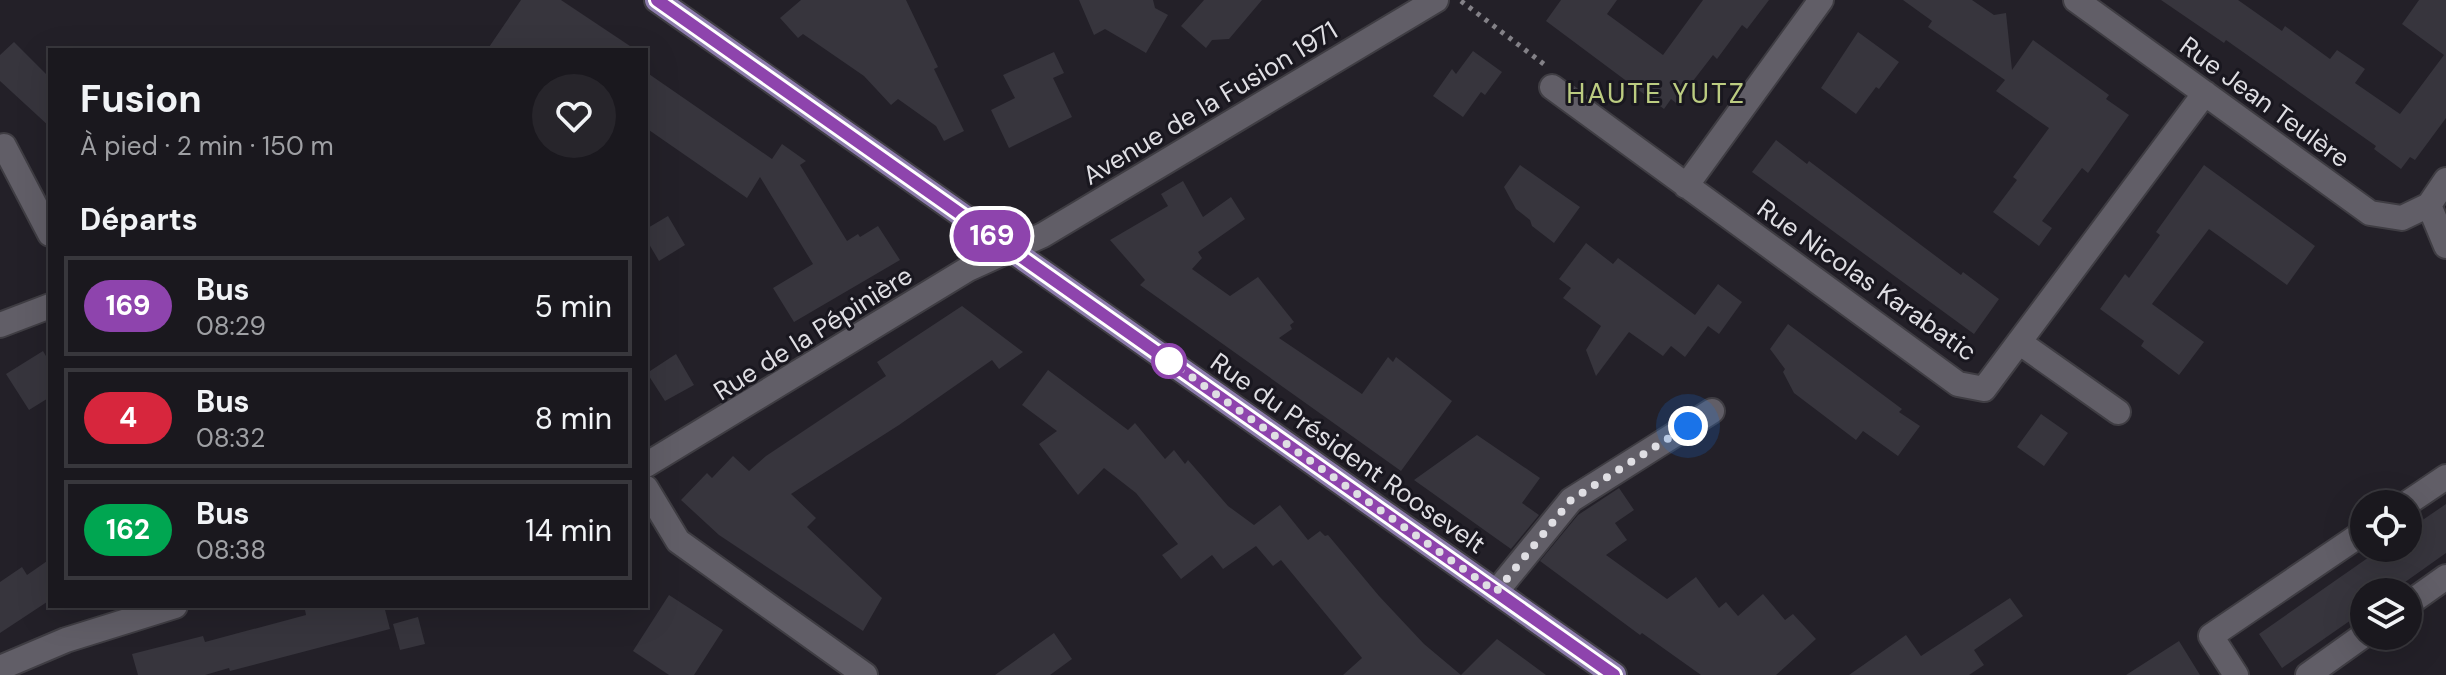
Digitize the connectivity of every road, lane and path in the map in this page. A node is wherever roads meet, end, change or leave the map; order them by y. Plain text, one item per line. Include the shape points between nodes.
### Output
1 (657, 0) edge
2 (1436, 0) edge
3 (1461, 0) edge
4 (1821, 0) edge
5 (2076, 0) edge
6 (1552, 87) joint
7 (2205, 93) junction
8 (4, 146) dead end
9 (2446, 180) edge
10 (1686, 186) junction
11 (2429, 205) junction
12 (48, 230) edge
13 (2446, 246) edge
14 (1009, 249) junction
15 (48, 307) edge
16 (0, 325) edge
17 (2019, 342) junction
18 (1712, 411) dead end
19 (2118, 412) dead end
20 (648, 464) edge
21 (2446, 477) edge
22 (648, 491) edge
23 (2422, 493) edge
24 (2350, 542) edge
25 (2446, 577) edge
26 (1496, 592) junction
27 (2422, 594) edge
28 (169, 608) edge
29 (2350, 645) edge
30 (0, 668) edge
31 (865, 675) edge
32 (1614, 675) edge
33 (2236, 675) edge
34 (2308, 675) edge

1 - 14 main road, Rue du Président Roosevelt
2 - 14 street, Avenue de la Fusion 1971 via 1043,235
3 - 6 path via 1544,63
4 - 10 street
5 - 7 street, Rue Jean Teulère
6 - 10 street
7 - 11 street, Rue Jean Teulère via 2370,213 2402,218
7 - 17 street, Rue Nicolas Karabatic
8 - 12 street
9 - 11 street
10 - 17 street, Rue Nicolas Karabatic via 1958,384 1984,389
11 - 13 street
14 - 20 street, Rue de la Pépinière
14 - 26 main road, Rue du Président Roosevelt
15 - 16 street
17 - 19 street
18 - 26 street via 1571,500
21 - 23 street
22 - 31 street via 678,541
24 - 33 street via 2211,636
25 - 27 street
26 - 32 main road, Rue du Président Roosevelt
28 - 30 street via 66,640
29 - 34 street

